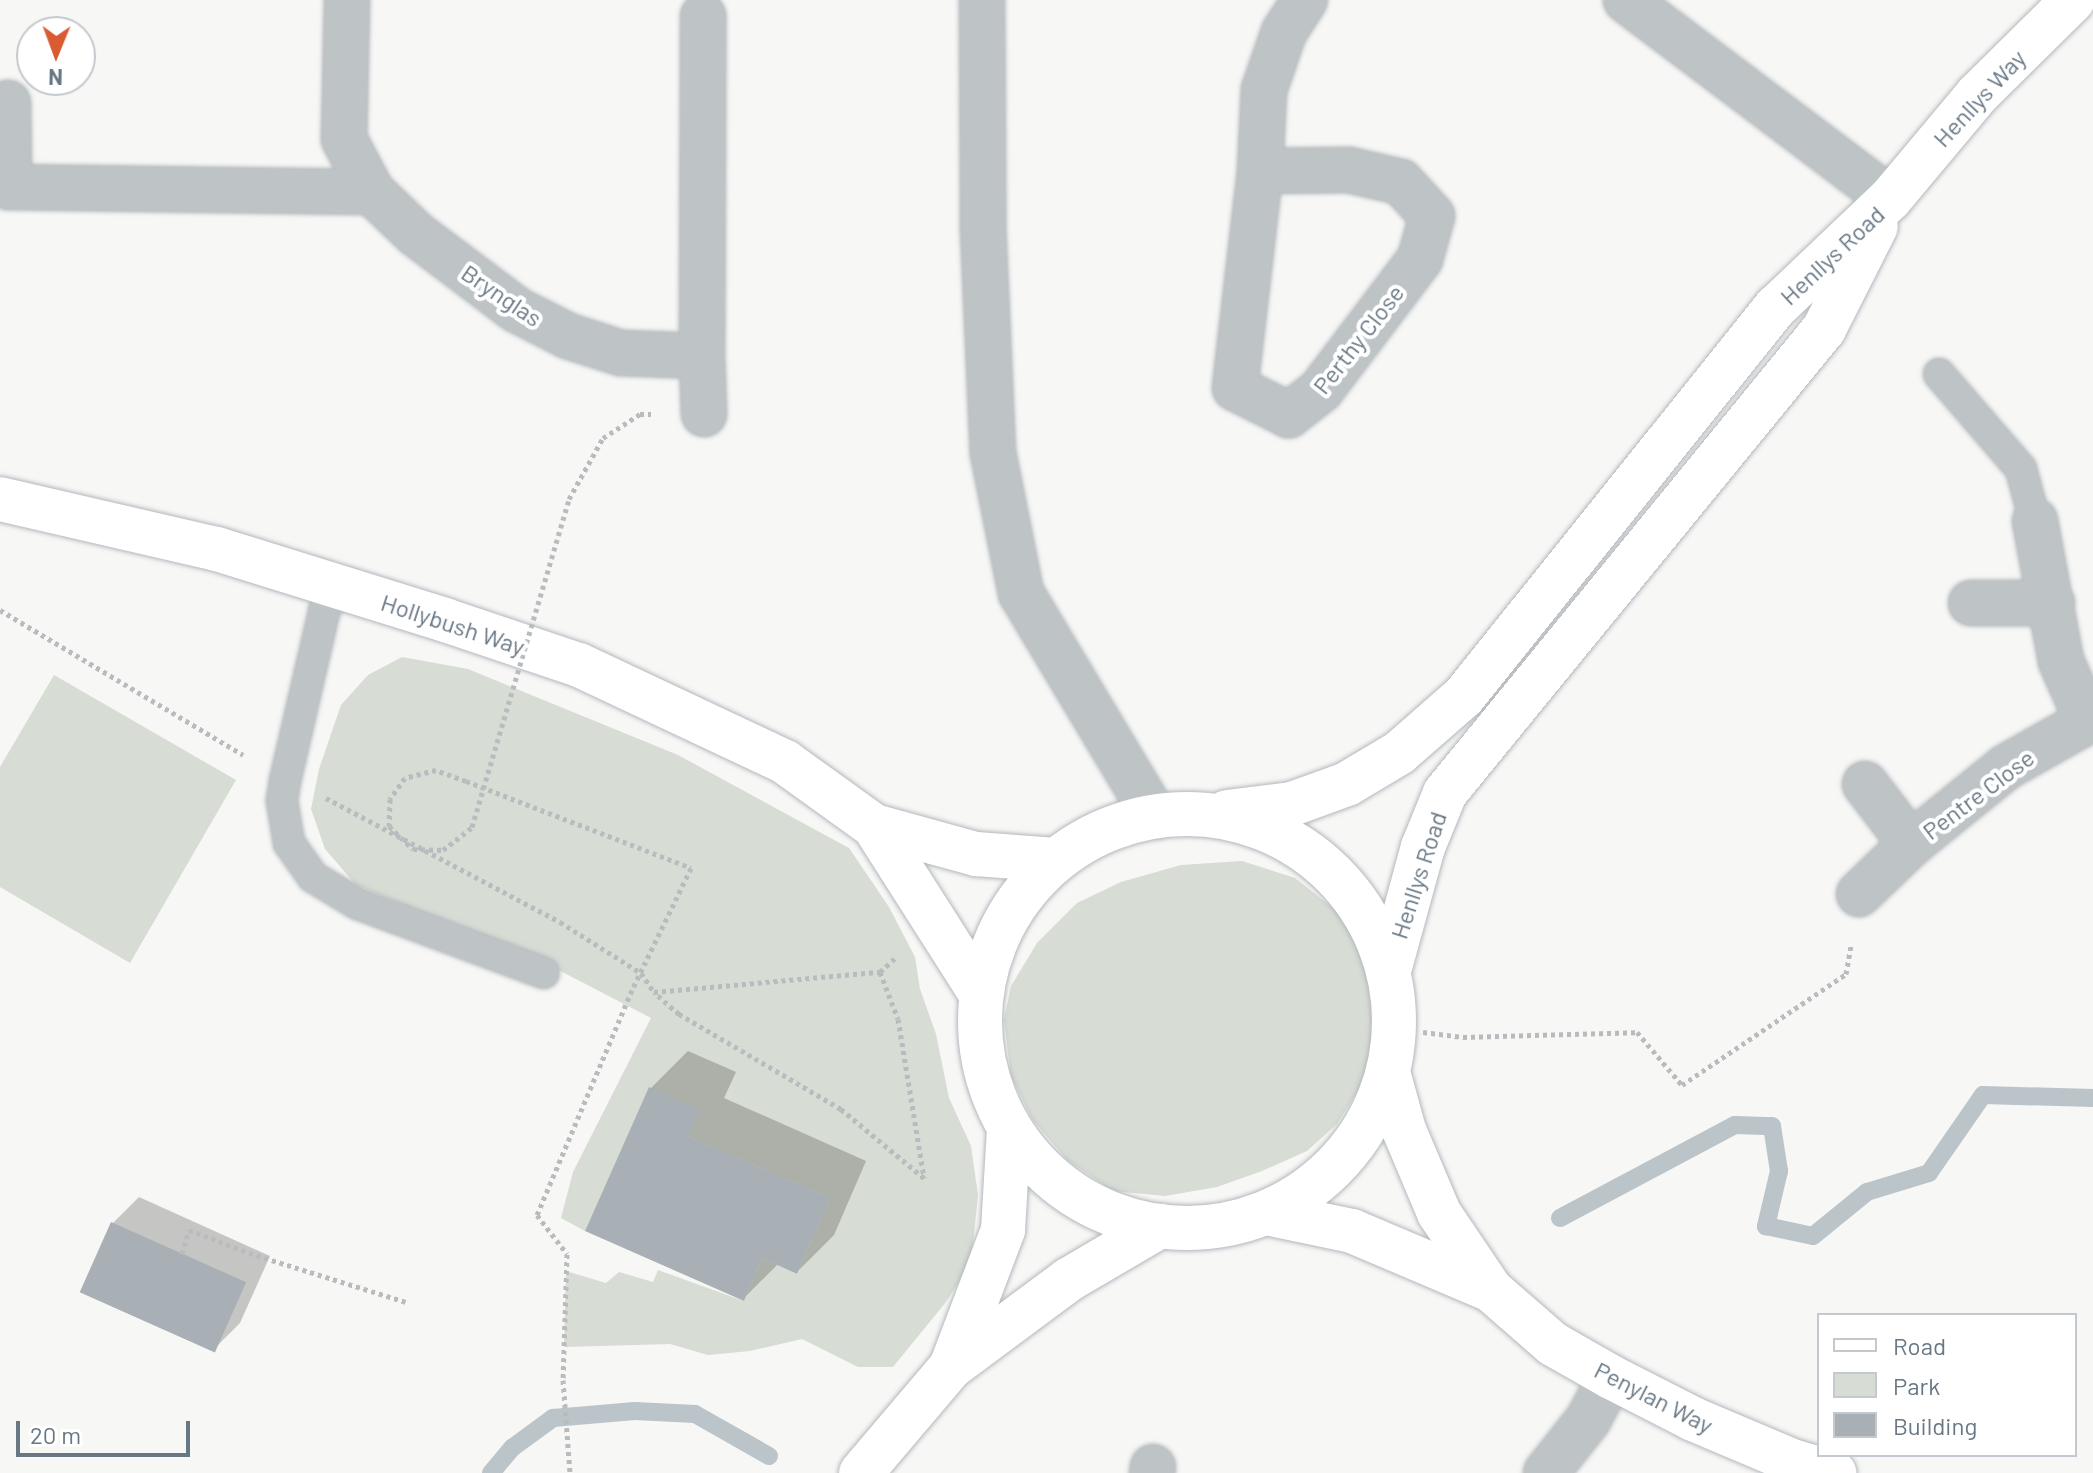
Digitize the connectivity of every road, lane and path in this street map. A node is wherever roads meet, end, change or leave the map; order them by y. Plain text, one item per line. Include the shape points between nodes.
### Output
1 (347, 0) edge
2 (982, 0) edge
3 (1305, 0) edge
4 (1626, 0) edge
5 (2073, 0) edge
6 (703, 16) dead end
7 (8, 103) dead end
8 (1260, 171) junction
9 (372, 192) junction
10 (1890, 199) junction
11 (702, 356) junction
12 (1939, 374) dead end
13 (704, 414) joint
14 (0, 499) edge
15 (2035, 521) joint
16 (336, 587) junction
17 (1971, 603) dead end
18 (2052, 603) junction
19 (0, 610) edge
20 (2090, 719) edge
21 (285, 781) junction
22 (1865, 784) dead end
23 (1205, 815) junction
24 (1155, 817) junction
25 (874, 826) junction
26 (1911, 844) junction
27 (1056, 860) junction
28 (1859, 894) joint
29 (1389, 971) junction
30 (544, 973) dead end
31 (641, 973) junction
32 (654, 992) junction
33 (981, 994) junction
34 (1395, 1029) junction
35 (1388, 1072) junction
36 (1009, 1128) junction
37 (1266, 1213) junction
38 (1160, 1226) junction
39 (182, 1254) dead end
40 (1491, 1290) junction
41 (406, 1302) dead end
42 (951, 1367) junction
43 (1611, 1377) junction
44 (570, 1473) edge
45 (861, 1473) edge
46 (1546, 1473) edge
47 (1834, 1473) edge

1 - 9 street, Brynglas via 344,139
2 - 24 street via 983,226 993,453 1021,593
3 - 8 street, Perthy Close via 1284,32 1264,90
4 - 10 street
5 - 10 street, Henllys Way via 1977,95
6 - 11 street
7 - 9 street via 9,187
8 - 8 street, Perthy Close via 1349,170 1401,182 1432,216 1420,259 1321,390 1289,415 1235,388
9 - 11 street, Brynglas via 416,234 517,310 568,336 621,353
10 - 23 street, Henllys Road via 1776,307 1453,705 1399,753 1347,784 1292,804
10 - 29 street, Henllys Road via 1824,329 1445,793 1423,847
11 - 13 street
12 - 15 lane via 2021,469
13 - 31 path, bridge via 640,414 603,438 569,499 472,827 443,850 413,849 389,826 390,799 405,778 436,770 466,781 691,868
14 - 16 street, Hollybush Way via 217,549
15 - 18 street, Pentre Close
16 - 21 lane via 324,612
16 - 25 street, Hollybush Way via 579,665 785,762
17 - 18 street
18 - 20 street, Pentre Close via 2061,661
19 - 21 path
20 - 26 street, Pentre Close via 2006,767
21 - 30 lane via 282,801 289,843 313,877 358,904
21 - 31 path via 333,801 560,922
22 - 26 street, Pentre Close
23 - 24 street
23 - 29 street via 1256,825 1302,848 1331,873 1370,923
24 - 27 street via 1120,825
25 - 27 street, Hollybush Way via 976,854
25 - 33 street, Hollybush Way
26 - 28 street, Pentre Close
27 - 33 street via 1013,909 994,944
28 - 34 path via 1846,974 1682,1085 1637,1032 1463,1037
29 - 34 street
31 - 32 path
31 - 44 path via 537,1215 567,1254 563,1380
32 - 32 path via 880,972 898,1019 924,1178 841,1109 679,1014
33 - 36 street via 984,1063
34 - 35 street
35 - 37 street via 1369,1120 1330,1171
35 - 40 street, Penylan Way via 1404,1130 1439,1213
36 - 38 street via 1038,1164 1073,1194 1115,1215
36 - 42 street via 1003,1230
37 - 38 street via 1196,1228
37 - 40 street, Penylan Way via 1352,1231
38 - 42 street via 1068,1280
39 - 41 path via 189,1230
40 - 43 street, Penylan Way via 1553,1344
42 - 45 street
43 - 46 street via 1588,1420
43 - 47 street, Penylan Way via 1693,1419

